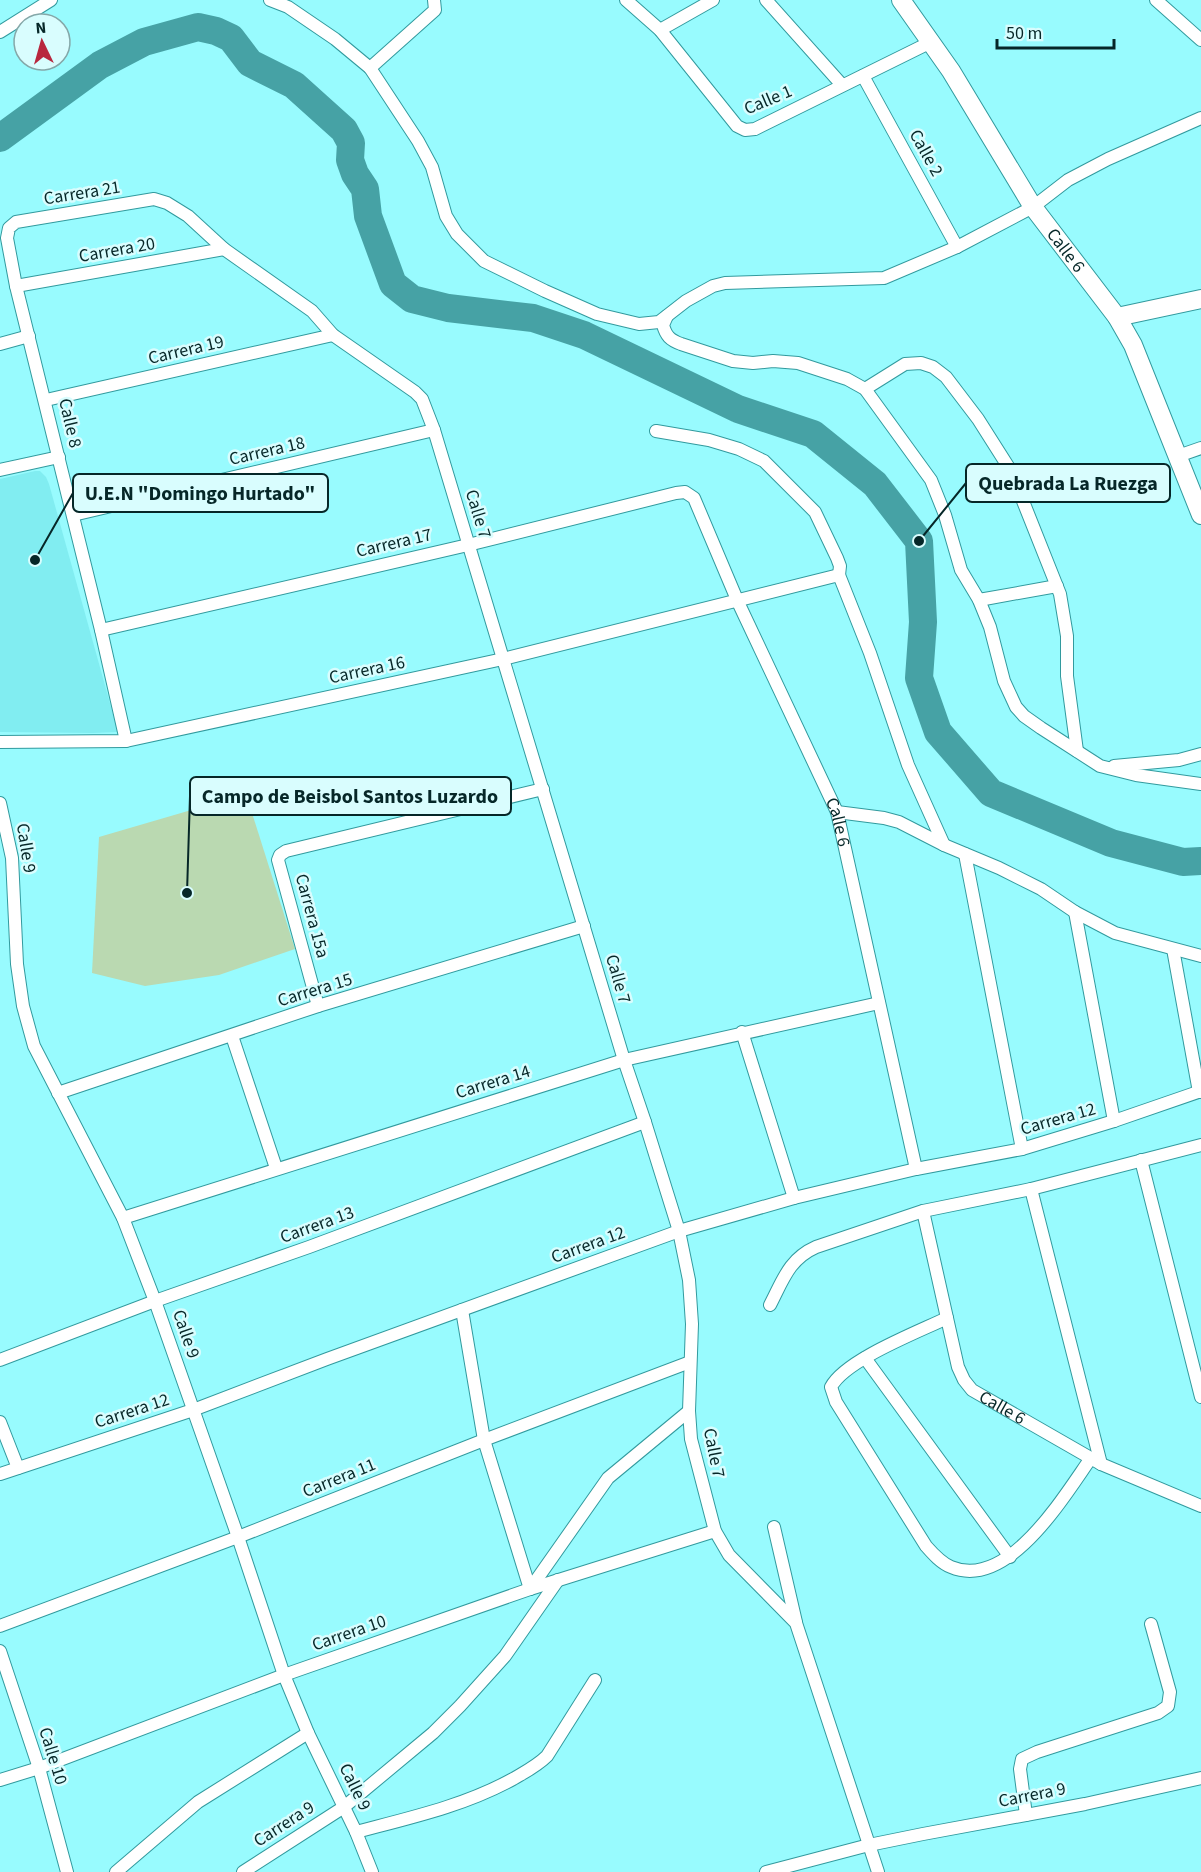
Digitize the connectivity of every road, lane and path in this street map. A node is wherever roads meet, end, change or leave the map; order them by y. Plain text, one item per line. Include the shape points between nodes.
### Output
1 (51, 0) edge
2 (270, 0) edge
3 (434, 0) edge
4 (626, 0) edge
5 (712, 0) edge
6 (766, 0) edge
7 (902, 0) edge
8 (1156, 0) edge
9 (289, 3) edge
10 (34, 4) edge
11 (660, 30) junction
12 (0, 32) edge
13 (1201, 40) edge
14 (931, 42) junction
15 (370, 68) junction
16 (863, 76) junction
17 (842, 85) junction
18 (1201, 118) edge
19 (154, 200) joint
20 (1033, 207) junction
21 (16, 222) joint
22 (4, 243) edge
23 (957, 247) junction
24 (224, 249) junction
25 (16, 286) junction
26 (1201, 298) edge
27 (667, 316) junction
28 (1117, 317) junction
29 (333, 335) junction
30 (29, 336) junction
31 (0, 344) edge
32 (865, 389) junction
33 (46, 400) junction
34 (434, 430) junction
35 (656, 431) dead end
36 (1201, 448) edge
37 (1178, 456) junction
38 (59, 457) junction
39 (0, 470) edge
40 (694, 498) joint
41 (73, 515) junction
42 (1201, 515) edge
43 (468, 545) junction
44 (839, 575) junction
45 (1057, 586) junction
46 (979, 600) junction
47 (738, 602) junction
48 (101, 630) junction
49 (503, 658) junction
50 (126, 741) junction
51 (0, 742) edge
52 (1077, 751) junction
53 (1201, 754) edge
54 (1100, 766) junction
55 (1201, 784) edge
56 (543, 789) junction
57 (0, 803) edge
58 (837, 812) junction
59 (944, 845) junction
60 (965, 854) junction
61 (1075, 912) junction
62 (584, 926) junction
63 (1173, 949) junction
64 (1201, 956) edge
65 (879, 1003) junction
66 (318, 1006) junction
67 (742, 1032) junction
68 (232, 1036) junction
69 (624, 1060) junction
70 (1200, 1092) edge
71 (58, 1093) junction
72 (1114, 1121) junction
73 (645, 1122) junction
74 (1201, 1145) edge
75 (1022, 1149) junction
76 (1141, 1160) junction
77 (276, 1168) junction
78 (916, 1169) junction
79 (1031, 1189) junction
80 (794, 1198) junction
81 (923, 1211) junction
82 (123, 1218) junction
83 (679, 1231) junction
84 (155, 1300) junction
85 (770, 1305) dead end
86 (462, 1310) junction
87 (947, 1318) junction
88 (865, 1358) junction
89 (0, 1360) edge
90 (690, 1362) junction
91 (1201, 1398) edge
92 (193, 1410) junction
93 (690, 1411) junction
94 (0, 1422) edge
95 (484, 1440) junction
96 (1096, 1461) junction
97 (18, 1468) junction
98 (0, 1474) edge
99 (1201, 1506) edge
100 (774, 1527) dead end
101 (715, 1531) junction
102 (238, 1537) junction
103 (1010, 1557) junction
104 (558, 1580) junction
105 (530, 1589) junction
106 (796, 1623) junction
107 (1151, 1624) dead end
108 (0, 1626) edge
109 (0, 1651) edge
110 (284, 1675) junction
111 (595, 1680) dead end
112 (308, 1733) junction
113 (39, 1768) junction
114 (1201, 1778) edge
115 (0, 1779) edge
116 (344, 1807) junction
117 (1026, 1815) junction
118 (356, 1832) junction
119 (869, 1845) junction
120 (67, 1872) edge
121 (116, 1872) edge
122 (243, 1872) edge
123 (372, 1872) edge
124 (766, 1872) edge
125 (878, 1872) edge

1 - 10 street
2 - 9 street
3 - 15 street via 435,10
4 - 11 street, Calle 1
5 - 11 street
6 - 17 street
7 - 14 street, Calle 6
8 - 13 street
9 - 15 street
10 - 12 street
11 - 17 street, Calle 1 via 737,126 745,130 755,129
14 - 16 street, Calle 1
14 - 20 street, Calle 6
15 - 27 street via 432,167 446,216 457,234 484,261 616,320 652,324
16 - 17 street, Calle 1
16 - 23 street, Calle 2
18 - 20 street via 1068,180
19 - 21 street, Carrera 21
19 - 24 street, Calle 7 via 167,202 188,216
20 - 23 street
20 - 28 street, Calle 6
21 - 22 street, Calle 8 via 9,228
22 - 25 street, Calle 8
23 - 27 street via 884,278 725,283 686,301
24 - 25 street, Carrera 20
24 - 29 street, Calle 7 via 312,311
25 - 30 street, Calle 8
26 - 28 street
27 - 32 street via 665,334 681,344 733,361 798,363
28 - 37 street, Calle 6 via 1133,345
29 - 33 street, Carrera 19
29 - 34 street, Calle 7 via 416,392
30 - 31 street
30 - 33 street, Calle 8
32 - 45 street via 905,364 921,363 946,377 1011,471
32 - 46 street via 931,480 961,570
33 - 38 street, Calle 8
34 - 41 street, Carrera 18
34 - 43 street, Calle 7
35 - 44 street via 709,440 764,461 815,512 837,558
36 - 37 street
37 - 42 street, Calle 6
38 - 39 street
38 - 41 street, Calle 8
40 - 43 street, Carrera 17 via 685,492 676,493
40 - 47 street, Calle 6
41 - 48 street, Calle 8
43 - 48 street, Carrera 17
43 - 49 street, Calle 7
44 - 47 street, Carrera 16
44 - 59 street via 908,765
45 - 46 street
45 - 52 street via 1067,636 1067,676
46 - 52 street via 1016,707 1033,723
47 - 49 street, Carrera 16
47 - 58 street, Calle 6
48 - 50 street, Calle 8
49 - 50 street, Carrera 16
49 - 56 street, Calle 7
50 - 51 street, Carrera 16
52 - 54 street
53 - 54 street via 1168,761
54 - 55 street
56 - 62 street, Calle 7
56 - 66 street, Carrera 15a via 280,855 278,860
57 - 71 street, Calle 9 via 12,858 17,964 24,1006 34,1046
58 - 59 street via 898,822
58 - 65 street, Calle 6
59 - 60 street
60 - 61 street via 1041,889
60 - 75 street
61 - 63 street via 1115,933
61 - 72 street
62 - 66 street, Carrera 15
62 - 69 street, Calle 7
63 - 64 street
63 - 70 street
65 - 67 street, Carrera 14
65 - 78 street, Calle 6
66 - 68 street, Carrera 15
67 - 69 street, Carrera 14
67 - 80 street
68 - 71 street, Carrera 15
68 - 77 street
69 - 73 street, Calle 7
69 - 77 street, Carrera 14
70 - 72 street, Carrera 12
71 - 82 street, Calle 9
72 - 75 street, Carrera 12
73 - 83 street, Calle 7
73 - 84 street, Carrera 13
74 - 76 street
75 - 78 street, Carrera 12
76 - 79 street
76 - 91 street
77 - 82 street, Carrera 14
78 - 80 street, Carrera 12
79 - 81 street
79 - 96 street
80 - 83 street, Carrera 12
81 - 85 street via 803,1252 793,1262
81 - 87 street, Calle 6
82 - 84 street, Calle 9
83 - 86 street, Carrera 12
83 - 90 street, Calle 7 via 691,1301
84 - 89 street, Carrera 13
84 - 92 street, Calle 9
86 - 92 street, Carrera 12
86 - 95 street
87 - 88 street
87 - 96 street, Calle 6 via 958,1367 972,1390
88 - 103 street
88 - 103 street via 835,1380 832,1394 926,1546 939,1560 964,1570 983,1570
90 - 93 street, Calle 7
90 - 95 street, Carrera 11
92 - 97 street, Carrera 12
92 - 102 street, Calle 9
93 - 101 street, Calle 7 via 691,1439
93 - 105 street via 608,1478
94 - 97 street
95 - 102 street, Carrera 11
95 - 105 street
96 - 99 street, Calle 6
96 - 103 street
97 - 98 street, Carrera 12
100 - 106 street
101 - 104 street, Carrera 10
101 - 106 street, Calle 7 via 729,1555
102 - 108 street, Carrera 11
102 - 110 street, Calle 9
104 - 105 street, Carrera 10
104 - 116 street, Carrera 9 via 505,1656 460,1706
105 - 110 street, Carrera 10
106 - 119 street, Calle 7
107 - 117 street via 1170,1692 1168,1706 1158,1713 1022,1759
109 - 113 street, Calle 10
110 - 112 street, Calle 9
110 - 113 street, Carrera 10
111 - 118 street via 538,1764 450,1807
112 - 116 street, Calle 9
112 - 121 street via 198,1802
113 - 115 street, Carrera 10
113 - 120 street, Calle 10
114 - 117 street, Carrera 9
116 - 118 street, Calle 9
116 - 122 street, Carrera 9
117 - 119 street, Carrera 9
118 - 123 street, Calle 9
119 - 124 street, Carrera 9
119 - 125 street, Calle 7

